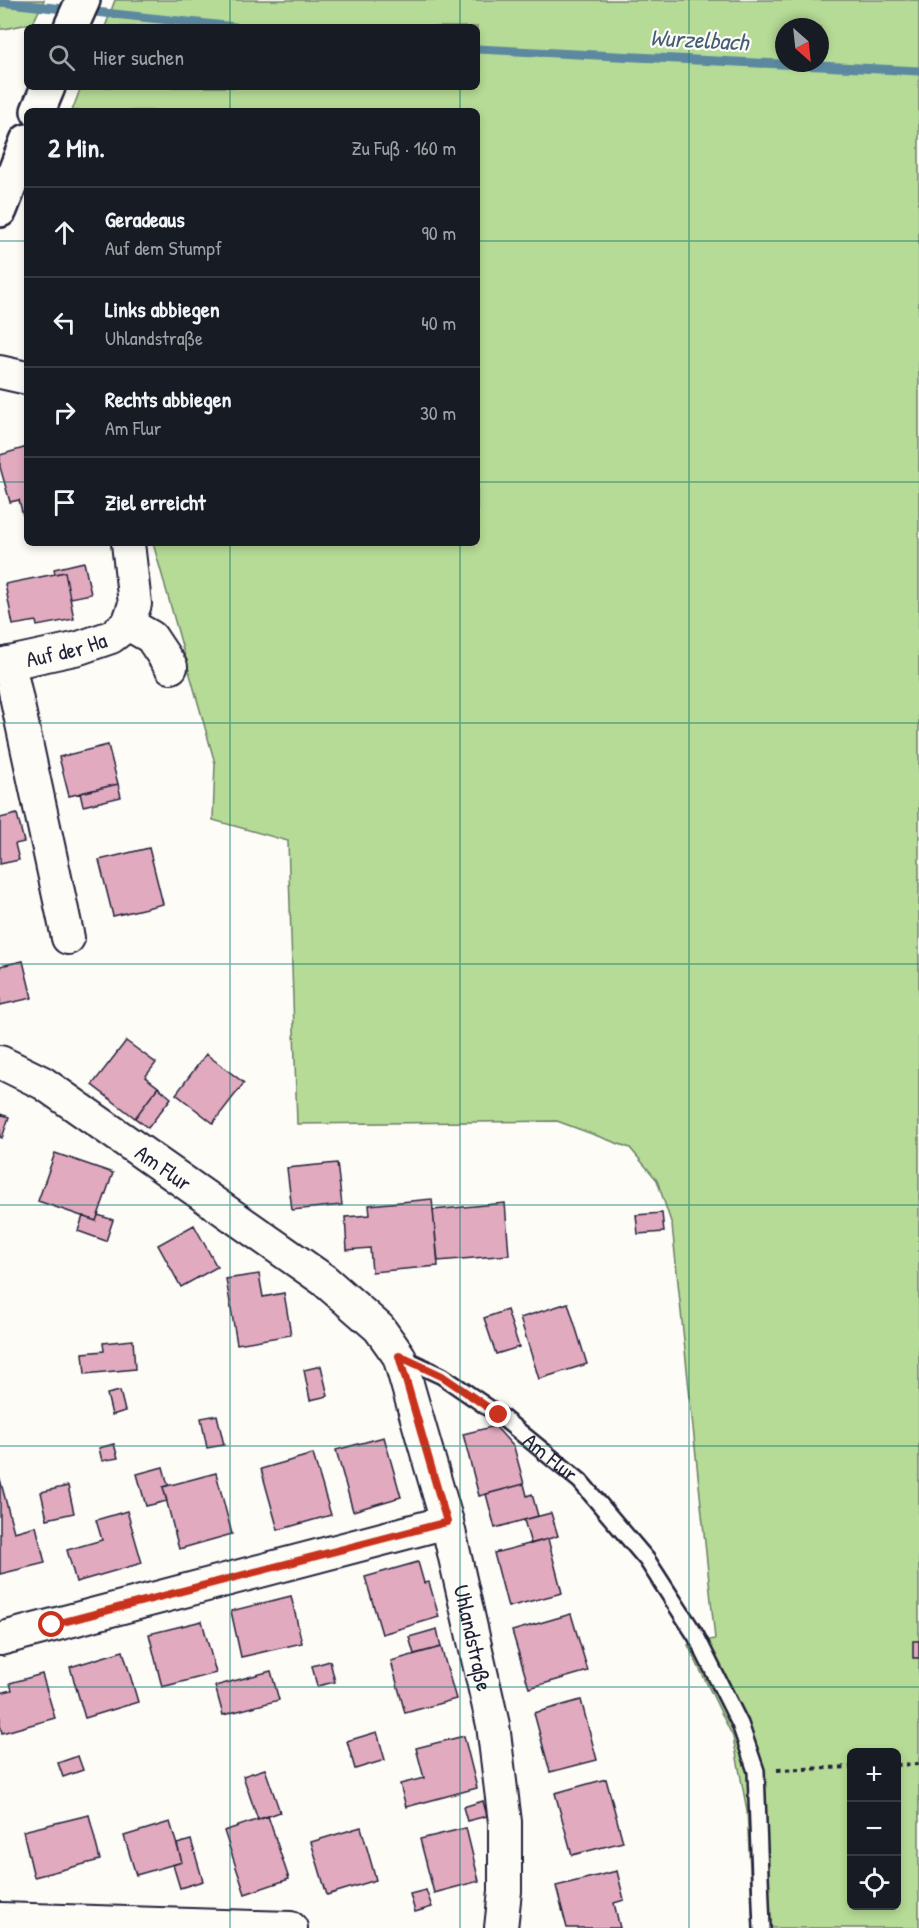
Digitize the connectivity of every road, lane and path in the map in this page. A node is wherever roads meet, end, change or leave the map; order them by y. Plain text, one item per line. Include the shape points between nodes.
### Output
1 (47, 90) edge
2 (40, 108) edge
3 (24, 149) edge
4 (0, 210) edge
5 (0, 372) edge
6 (24, 377) edge
7 (128, 546) edge
8 (128, 624) junction
9 (4, 664) edge
10 (171, 667) dead end
11 (68, 938) dead end
12 (0, 1062) edge
13 (399, 1356) junction
14 (447, 1522) junction
15 (0, 1639) edge
16 (919, 1764) edge
17 (901, 1765) edge
18 (847, 1767) edge
19 (756, 1771) junction
20 (0, 1919) edge
21 (291, 1928) edge
22 (501, 1928) edge
23 (762, 1928) edge

1 - 2 main road
3 - 4 main road
5 - 6 street
7 - 8 street, Auf der Ha via 135,604
8 - 9 street, Auf der Ha via 111,637 80,648
8 - 10 street, Auf der Ha via 151,637
9 - 11 street
12 - 13 street, Am Flur via 42,1083 324,1280 379,1328
13 - 14 street, Uhlandstraße
13 - 19 lane, Am Flur via 442,1376 499,1415 587,1489 647,1560 696,1636 740,1724
14 - 15 street
14 - 22 street, Uhlandstraße via 493,1725 505,1822
16 - 17 path
18 - 19 path
19 - 23 lane, Am Flur
20 - 21 street

